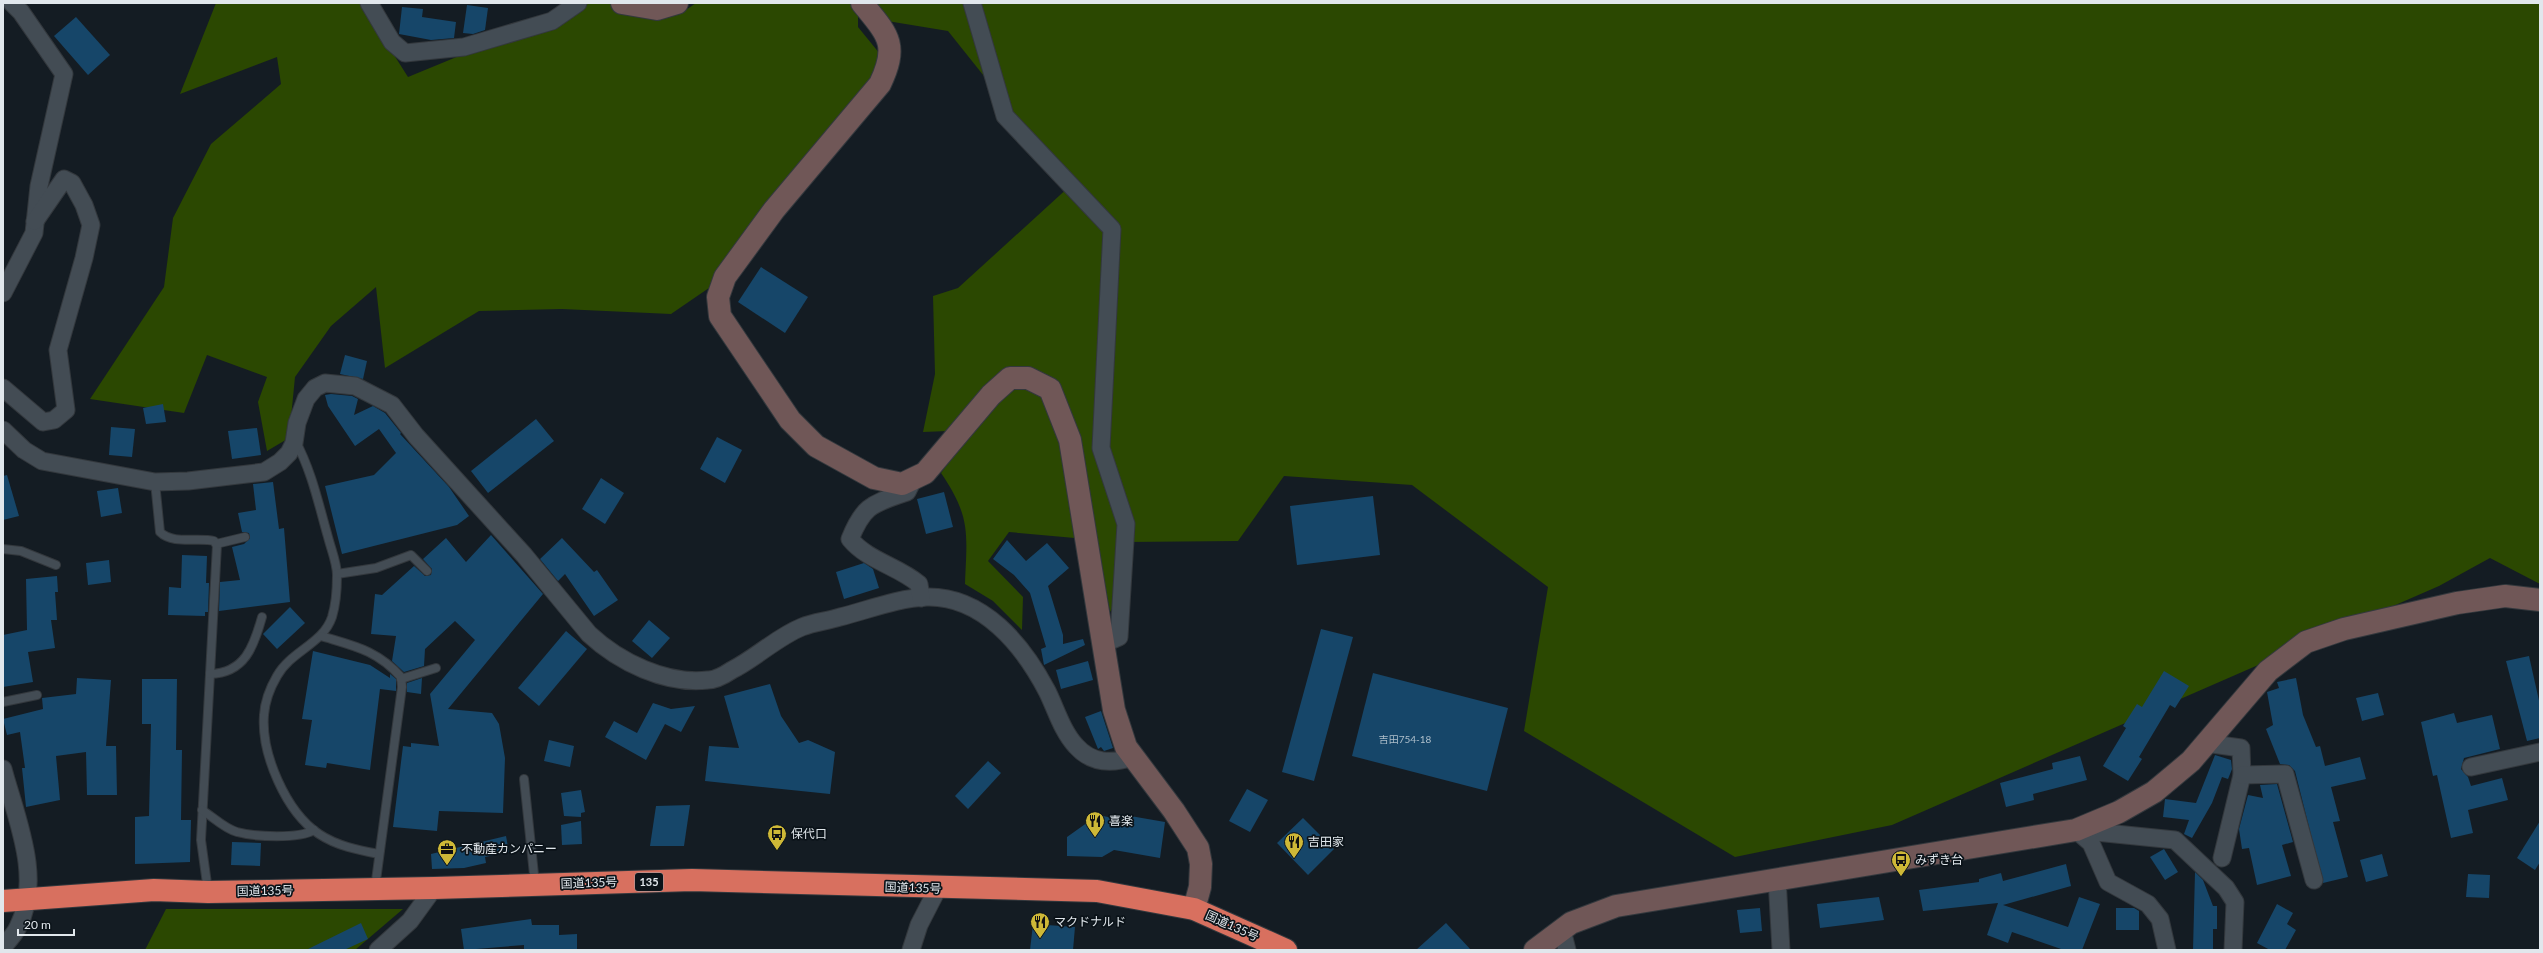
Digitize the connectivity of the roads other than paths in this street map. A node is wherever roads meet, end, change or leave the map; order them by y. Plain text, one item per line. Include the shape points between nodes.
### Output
1 (12, 3) edge
2 (369, 3) edge
3 (578, 3) edge
4 (622, 3) edge
5 (677, 3) edge
6 (862, 3) edge
7 (972, 3) edge
8 (35, 221) junction
9 (3, 293) edge
10 (3, 388) edge
11 (3, 430) edge
12 (295, 439) junction
13 (914, 478) junction
14 (155, 482) junction
15 (245, 537) dead end
16 (216, 544) junction
17 (3, 548) edge
18 (56, 565) dead end
19 (427, 572) dead end
20 (337, 574) junction
21 (921, 598) junction
22 (2540, 600) edge
23 (262, 617) dead end
24 (321, 636) junction
25 (1103, 644) junction
26 (436, 668) dead end
27 (210, 674) junction
28 (401, 680) junction
29 (37, 695) dead end
30 (3, 702) edge
31 (2205, 743) junction
32 (2540, 752) edge
33 (1133, 757) junction
34 (2471, 767) dead end
35 (3, 769) edge
36 (2242, 775) junction
37 (524, 780) dead end
38 (202, 810) junction
39 (314, 830) junction
40 (2076, 830) junction
41 (379, 854) junction
42 (2222, 858) dead end
43 (1777, 878) junction
44 (2314, 880) dead end
45 (535, 885) junction
46 (434, 888) junction
47 (938, 888) junction
48 (375, 889) junction
49 (208, 892) junction
50 (28, 898) junction
51 (3, 901) edge
52 (1194, 909) junction
53 (1564, 940) edge
54 (3, 947) edge
55 (378, 950) edge
56 (911, 950) edge
57 (1286, 950) edge
58 (1535, 950) edge
59 (1781, 950) edge
60 (2167, 950) edge
61 (2233, 950) edge

1 - 8 street via 64,74 39,186
2 - 3 street via 392,42 404,53 471,45 552,21
4 - 5 street via 657,9
6 - 13 street via 889,39 889,65 880,84 774,210 725,277 718,297 720,316 790,420 816,446 874,478 902,484
7 - 25 street via 1005,116 1112,229 1101,448 1126,524 1119,637
8 - 9 street via 34,233
8 - 10 street via 64,179 72,183 91,225 58,350 66,410 54,420 43,422
11 - 14 street via 24,450 42,461
12 - 14 street via 289,453 264,472 188,481
12 - 20 lane via 309,467
12 - 21 street via 297,422 306,399 315,388 325,383 355,386 392,405 416,436 524,555 601,646 668,678 709,680 732,670 802,627
13 - 21 street via 907,492 876,503 865,510 850,539 859,550 907,574 919,584
13 - 25 street via 925,473 991,395 1010,378 1028,378 1050,389 1070,440
14 - 16 lane via 160,532 170,538 207,539
15 - 16 lane
16 - 27 lane
17 - 18 lane via 22,551
19 - 20 lane via 411,555 376,568
20 - 24 lane via 332,617
21 - 33 street via 954,600 996,622 1020,650 1047,690 1075,746 1086,755 1115,763
22 - 31 street via 2505,596 2457,603 2344,629 2306,642 2268,671
23 - 27 lane via 256,641 248,657 228,671
24 - 28 lane via 370,651 394,670
24 - 39 lane via 289,660 278,673 268,691 264,716 266,743 277,780 289,801
25 - 33 street via 1114,710 1126,747
26 - 28 lane
27 - 38 lane
28 - 41 lane
29 - 30 lane
31 - 36 street via 2241,748
31 - 40 street via 2191,761 2154,792 2119,812
32 - 34 street
33 - 52 street via 1198,848 1202,864 1200,887
35 - 50 street via 28,862
36 - 42 street
36 - 44 street via 2285,774
37 - 45 lane
38 - 39 lane via 236,832 299,835
38 - 49 lane via 201,840
39 - 41 lane via 330,840 354,849
40 - 43 street
40 - 60 street via 2091,843 2108,882 2148,904 2160,919
40 - 61 street via 2174,840 2226,888 2235,902
41 - 48 lane
43 - 53 street via 1616,906 1571,923
43 - 59 street
45 - 46 highway, 国道135号 / 135
45 - 47 highway, 国道135号 / 135 via 692,880
46 - 48 highway, 国道135号 / 135
46 - 55 street via 410,921
47 - 52 highway, 国道135号 / 135 via 1097,891
47 - 56 street via 919,925
48 - 49 highway, 国道135号 / 135
49 - 50 highway, 国道135号 / 135 via 154,890
50 - 51 highway, 国道135号 / 135
50 - 54 street via 18,928
52 - 57 highway, 国道135号 / 135
53 - 58 street

